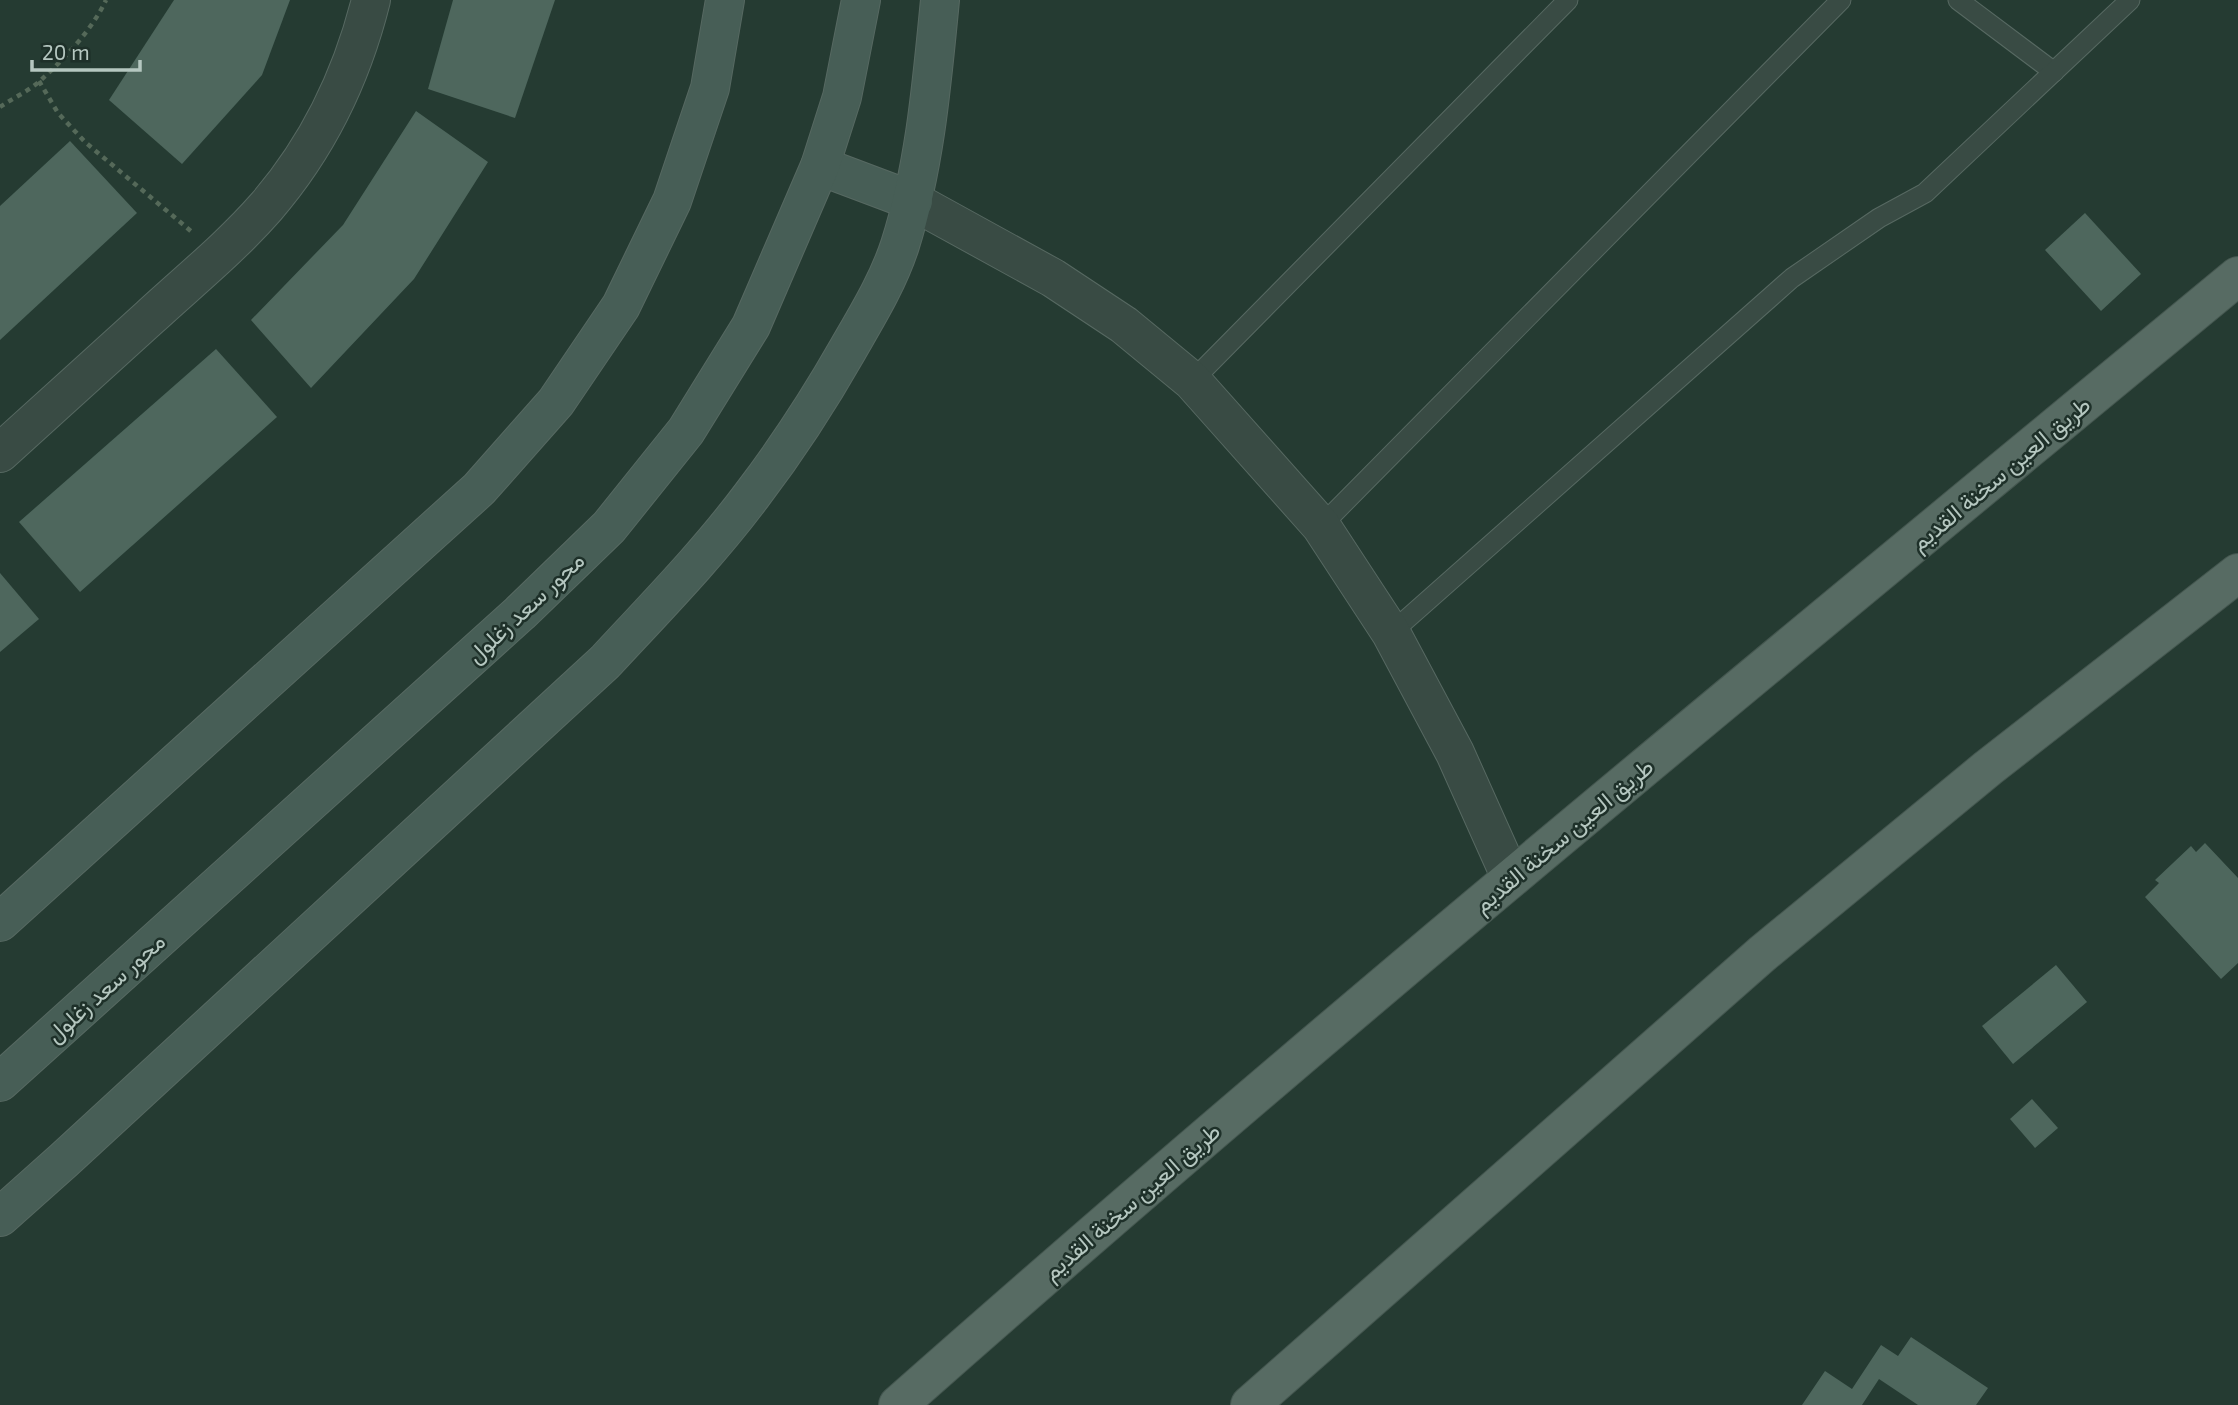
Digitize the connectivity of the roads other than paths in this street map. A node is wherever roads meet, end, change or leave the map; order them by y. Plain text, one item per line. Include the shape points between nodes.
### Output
1 (371, 0) edge
2 (725, 0) edge
3 (861, 0) edge
4 (940, 0) edge
5 (1568, 0) edge
6 (1841, 0) edge
7 (1958, 0) edge
8 (2130, 0) edge
9 (2054, 72) junction
10 (820, 166) junction
11 (913, 201) junction
12 (2238, 276) edge
13 (1192, 381) junction
14 (0, 453) edge
15 (1321, 526) junction
16 (2238, 573) edge
17 (1391, 633) junction
18 (1511, 878) junction
19 (0, 922) edge
20 (0, 1082) edge
21 (0, 1217) edge
22 (898, 1405) edge
23 (1250, 1405) edge

1 - 14 street via 338,97 305,155 266,207
2 - 19 main road via 710,88 672,201 621,306 556,402 479,489
3 - 10 main road, محور سعد زغلول via 842,97
4 - 11 main road
5 - 13 lane
6 - 15 lane
7 - 9 lane
8 - 9 lane
9 - 17 lane via 1925,193 1835,247 1762,303
10 - 11 main road
10 - 20 main road, محور سعد زغلول via 751,326 686,431 609,527 510,622
11 - 13 street via 1053,278 1124,325
11 - 21 main road via 899,248 873,306 816,404 751,497 678,583 605,662
12 - 18 main road, طريق العين سخنة القديم
13 - 15 street
15 - 17 street
16 - 23 main road via 1988,768 1762,954
17 - 18 street via 1455,753
18 - 22 main road, طريق العين سخنة القديم via 1091,1234

